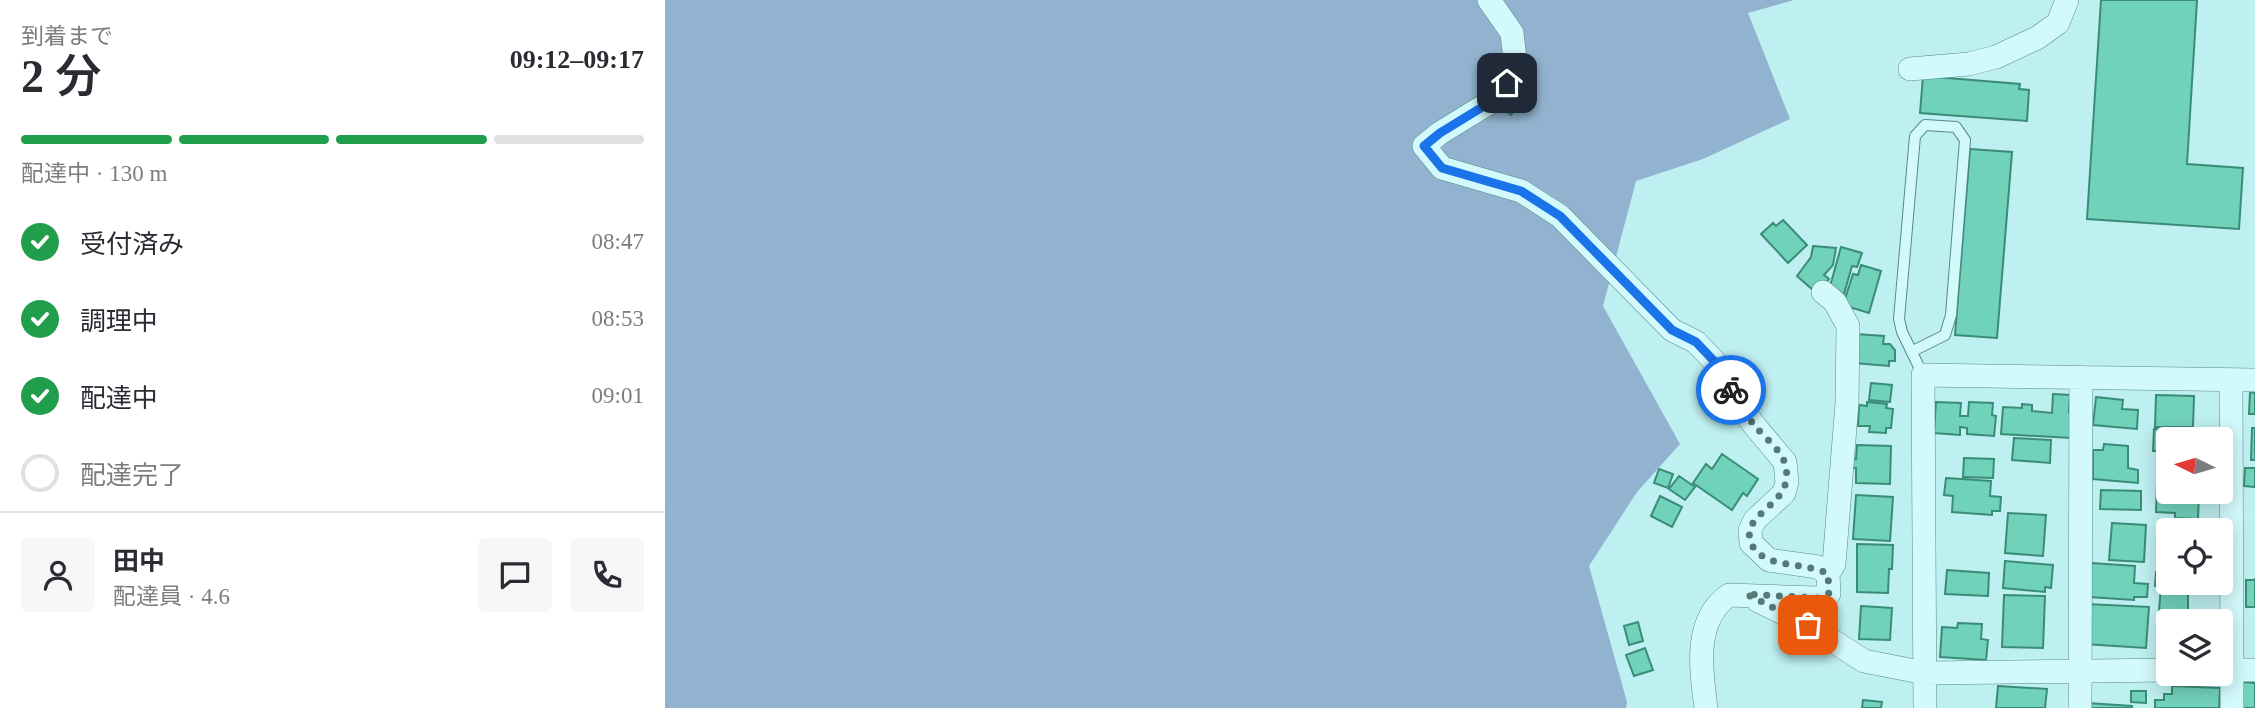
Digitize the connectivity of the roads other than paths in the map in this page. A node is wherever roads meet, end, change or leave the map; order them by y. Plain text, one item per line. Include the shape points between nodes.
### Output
1 (1489, 0) edge
2 (2067, 0) edge
3 (1910, 69) dead end
4 (1823, 292) dead end
5 (1913, 351) junction
6 (1923, 375) junction
7 (2081, 377) junction
8 (2231, 380) junction
9 (2255, 380) edge
10 (1828, 574) junction
11 (1746, 594) junction
12 (2156, 670) edge
13 (2236, 670) edge
14 (2080, 671) junction
15 (1925, 673) junction
16 (1706, 708) edge
17 (1925, 708) edge
18 (2080, 708) edge
19 (2232, 708) edge

1 - 10 street via 1512,33 1516,68 1497,98 1424,146 1442,168 1521,191 1560,216 1672,330 1696,342 1714,361 1736,400 1785,462 1784,493 1755,520 1751,543 1769,560 1818,567
2 - 3 street via 2058,23 2038,38 1996,57
4 - 10 street via 1835,302 1848,326 1847,403 1834,564
5 - 5 lane via 1899,319 1915,136 1926,125 1956,127 1965,140 1951,316 1945,335
5 - 6 lane
6 - 7 street
6 - 15 street
7 - 8 street
7 - 14 street
8 - 9 street
8 - 13 street
10 - 11 street via 1829,593 1817,598
11 - 15 street via 1808,625 1864,661
11 - 16 street via 1728,595 1717,603 1706,625 1701,672
12 - 14 street
13 - 19 street
14 - 15 street
14 - 18 street
15 - 17 street

